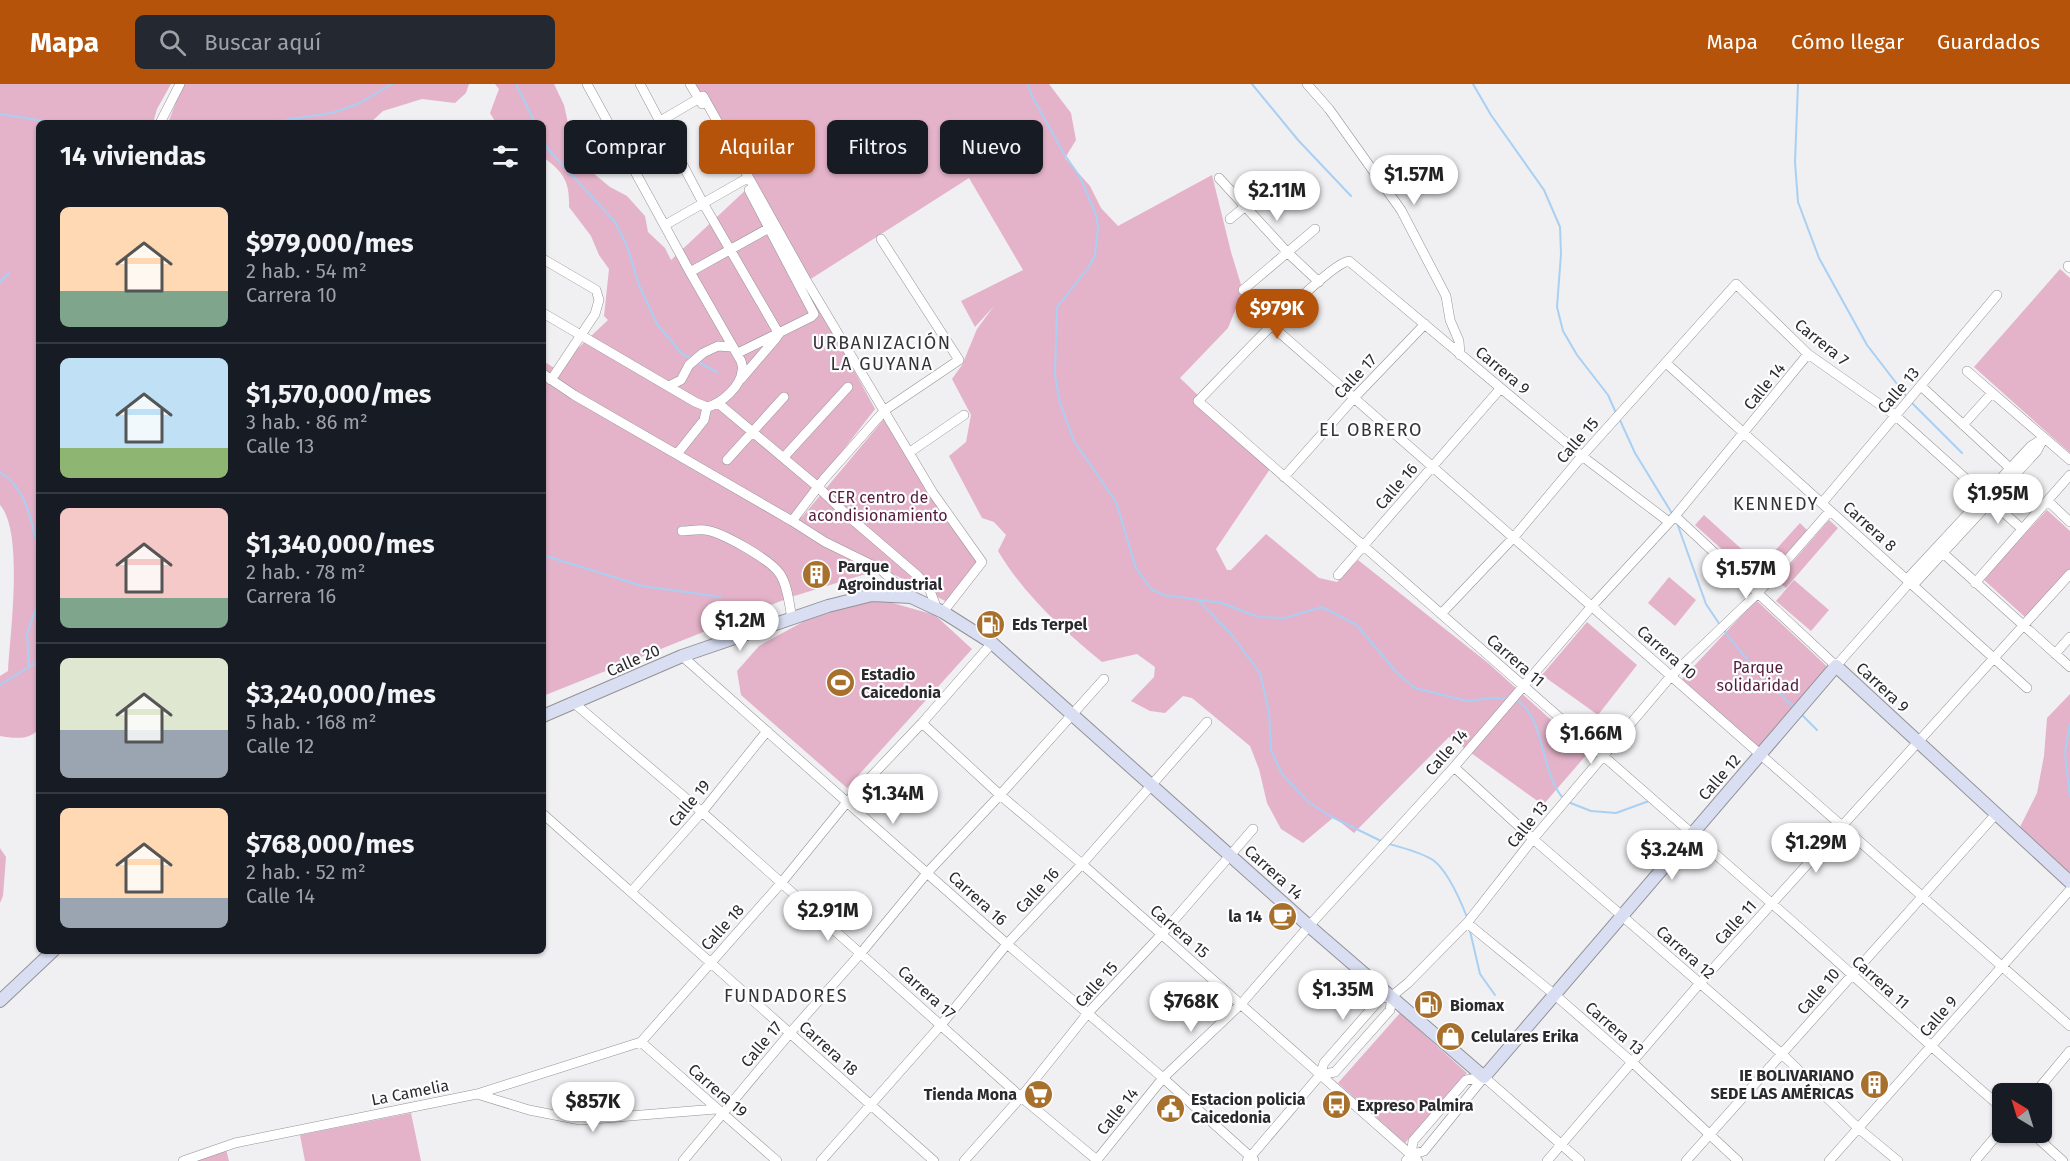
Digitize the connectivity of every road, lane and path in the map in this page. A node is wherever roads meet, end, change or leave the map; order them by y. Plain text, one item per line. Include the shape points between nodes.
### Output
1 (180, 84) edge
2 (587, 84) edge
3 (640, 84) edge
4 (690, 84) edge
5 (1307, 84) edge
6 (699, 99) junction
7 (162, 120) edge
8 (607, 120) edge
9 (659, 120) edge
10 (662, 120) edge
11 (687, 172) edge
12 (637, 174) edge
13 (1219, 178) dead end
14 (744, 180) junction
15 (1273, 183) dead end
16 (703, 203) junction
17 (1244, 207) junction
18 (1230, 219) dead end
19 (665, 225) junction
20 (769, 228) junction
21 (1315, 229) dead end
22 (880, 239) dead end
23 (729, 250) junction
24 (1287, 252) junction
25 (546, 261) edge
26 (690, 272) junction
27 (1319, 282) junction
28 (1736, 284) joint
29 (1244, 290) dead end
30 (1997, 295) dead end
31 (546, 316) edge
32 (1425, 324) junction
33 (1272, 326) junction
34 (724, 333) junction
35 (779, 334) junction
36 (580, 335) junction
37 (718, 346) junction
38 (735, 350) junction
39 (1809, 354) junction
40 (1460, 355) junction
41 (1666, 363) junction
42 (1967, 371) dead end
43 (547, 377) edge
44 (681, 380) junction
45 (739, 381) junction
46 (669, 386) junction
47 (1921, 386) junction
48 (848, 387) dead end
49 (1500, 389) junction
50 (1992, 393) junction
51 (685, 397) junction
52 (784, 397) dead end
53 (1354, 398) junction
54 (718, 403) junction
55 (707, 406) junction
56 (885, 410) junction
57 (964, 415) dead end
58 (1896, 416) junction
59 (1963, 425) junction
60 (753, 431) junction
61 (1744, 434) junction
62 (2044, 438) junction
63 (910, 452) junction
64 (677, 454) junction
65 (1582, 456) junction
66 (784, 457) junction
67 (727, 460) dead end
68 (2070, 460) edge
69 (1432, 466) junction
70 (2010, 468) junction
71 (2070, 475) edge
72 (1284, 477) junction
73 (818, 487) junction
74 (1988, 498) junction
75 (2048, 501) junction
76 (1822, 503) junction
77 (1830, 511) junction
78 (1672, 519) junction
79 (792, 521) junction
80 (2070, 522) edge
81 (2022, 529) junction
82 (682, 531) dead end
83 (1514, 537) junction
84 (1363, 546) junction
85 (1943, 553) junction
86 (1338, 575) dead end
87 (2069, 576) edge
88 (1910, 582) junction
89 (1975, 583) junction
90 (1758, 593) junction
91 (911, 597) junction
92 (1592, 606) junction
93 (940, 611) junction
94 (1441, 614) junction
95 (792, 618) junction
96 (2023, 626) junction
97 (2070, 638) edge
98 (992, 643) junction
99 (2055, 654) junction
100 (682, 656) junction
101 (1994, 658) junction
102 (1836, 666) junction
103 (2070, 668) edge
104 (1671, 676) junction
105 (1104, 679) dead end
106 (1523, 686) junction
107 (2027, 688) dead end
108 (574, 704) junction
109 (1071, 714) junction
110 (546, 715) edge
111 (1207, 722) dead end
112 (922, 723) junction
113 (767, 731) junction
114 (1917, 742) junction
115 (1761, 754) junction
116 (1602, 757) junction
117 (1454, 767) junction
118 (1152, 784) junction
119 (1000, 795) junction
120 (847, 802) junction
121 (702, 812) junction
122 (1996, 814) junction
123 (546, 817) edge
124 (1842, 825) junction
125 (1253, 829) dead end
126 (1692, 834) junction
127 (1533, 839) junction
128 (1230, 855) junction
129 (1082, 864) junction
130 (927, 873) junction
131 (782, 882) junction
132 (2070, 882) edge
133 (2070, 890) edge
134 (631, 892) junction
135 (1922, 896) junction
136 (1772, 903) junction
137 (1622, 916) junction
138 (1467, 923) junction
139 (1309, 926) junction
140 (1161, 935) junction
141 (1006, 944) junction
142 (861, 953) junction
143 (50, 954) edge
144 (710, 963) junction
145 (2002, 966) junction
146 (1852, 976) junction
147 (1700, 984) junction
148 (1555, 995) junction
149 (1392, 996) junction
150 (0, 1001) edge
151 (1241, 1004) junction
152 (1088, 1013) junction
153 (941, 1024) junction
154 (2070, 1026) edge
155 (790, 1033) junction
156 (641, 1041) junction
157 (1931, 1048) junction
158 (2070, 1051) edge
159 (1783, 1055) junction
160 (1633, 1063) junction
161 (1320, 1075) junction
162 (1484, 1077) junction
163 (1163, 1078) junction
164 (2043, 1083) edge
165 (477, 1094) junction
166 (1021, 1097) junction
167 (1992, 1100) edge
168 (870, 1105) junction
169 (719, 1112) junction
170 (1858, 1128) junction
171 (1708, 1136) junction
172 (1992, 1141) edge
173 (2043, 1143) edge
174 (1561, 1145) junction
175 (1412, 1159) edge
176 (1251, 1160) edge
177 (183, 1161) edge
178 (683, 1161) edge
179 (777, 1161) edge
180 (820, 1161) edge
181 (934, 1161) edge
182 (964, 1161) edge
183 (1097, 1161) edge
184 (1547, 1161) edge
185 (1580, 1161) edge
186 (1686, 1161) edge
187 (1738, 1161) edge
188 (1829, 1161) edge
189 (1898, 1161) edge
190 (1975, 1161) edge
191 (2063, 1161) edge

1 - 7 street
2 - 8 street
3 - 9 street
4 - 6 street
5 - 40 street via 1401,210 1446,296
6 - 10 street
6 - 14 street
6 - 56 street via 703,96 806,280
11 - 16 street
12 - 19 street
13 - 17 street
14 - 16 street
14 - 20 street
15 - 17 street
16 - 19 street
16 - 23 street
17 - 18 street
17 - 24 street
19 - 26 street
20 - 23 street
20 - 35 street via 814,314
21 - 24 street
22 - 56 street via 959,360
23 - 26 street
23 - 35 street
24 - 27 street
24 - 29 street
25 - 36 street via 596,290 599,300 595,314
26 - 34 street
27 - 32 street, Carrera 9 via 1339,264 1349,261
27 - 33 street
28 - 39 street, Carrera 7
28 - 41 street, Calle 15
30 - 47 street, Calle 13
31 - 36 street
32 - 40 street, Carrera 9
32 - 53 street, Calle 17
33 - 53 street, Carrera 10
33 - 72 street, Carrera 11 via 1198,401
34 - 37 street
34 - 38 street
35 - 38 street
35 - 45 street
36 - 43 street
36 - 46 street
37 - 38 street
37 - 44 street via 696,358
38 - 45 street via 742,372
39 - 58 street, Carrera 7
39 - 61 street, Calle 14
40 - 49 street, Carrera 9
41 - 61 street, Carrera 8
41 - 65 street, Calle 15
42 - 50 street
43 - 64 street
44 - 46 street
44 - 51 street
45 - 54 street
46 - 51 street
47 - 58 street, Calle 13
47 - 59 street
48 - 66 street
49 - 65 street, Carrera 9
49 - 69 street, Calle 16
50 - 59 street
50 - 62 street
51 - 55 street
52 - 60 street
53 - 69 street, Carrera 10
53 - 72 street, Calle 17
54 - 55 street
54 - 60 street
55 - 64 street via 704,420
56 - 63 street
56 - 73 street
57 - 63 street
58 - 74 street, Carrera 7
58 - 76 street, Calle 13
59 - 70 street
60 - 66 street
60 - 67 street
61 - 76 street, Carrera 8
61 - 78 street, Calle 14
62 - 68 street
62 - 70 street, Calle 12
62 - 74 street, Calle 12 via 2037,451
63 - 93 street via 933,493 982,562
64 - 79 street
65 - 78 street, Carrera 9
65 - 83 street, Calle 15
66 - 73 street
69 - 83 street, Carrera 10
69 - 84 street, Calle 16
70 - 74 street, Calle 12
71 - 75 street
72 - 84 street, Carrera 11
73 - 79 street
73 - 93 street via 918,576
74 - 81 street, Carrera 7
74 - 85 street, Calle 12
74 - 88 street, Calle 12 via 1910,576
75 - 80 street
75 - 81 street
76 - 77 street, Carrera 8
77 - 88 street, Carrera 8
77 - 90 street, Calle 13
78 - 90 street, Carrera 9
78 - 92 street, Calle 14
79 - 91 street via 880,569
81 - 89 street
82 - 95 street via 706,530 754,551 771,564 784,582
83 - 92 street, Carrera 10
83 - 94 street, Calle 15
84 - 86 street, Calle 16
84 - 94 street, Carrera 11
85 - 88 street, Calle 12 via 1916,582
85 - 89 street
87 - 96 street, Calle 11
88 - 101 street, Carrera 8
88 - 102 street, Calle 12
89 - 96 street
90 - 102 street, Carrera 9
90 - 104 street, Calle 13
91 - 93 main road, Calle 20
91 - 95 main road, Calle 20 via 872,595
92 - 104 street, Carrera 10
92 - 106 street, Calle 14
93 - 98 main road, Carrera 14
94 - 106 street, Carrera 11
95 - 100 main road, Calle 20
96 - 99 street
96 - 101 street, Calle 11
97 - 99 street
98 - 109 main road, Carrera 14
98 - 112 street, Calle 18
99 - 103 street
100 - 108 main road, Calle 20
100 - 113 street, Carrera 16
101 - 107 street, Carrera 8
101 - 114 street, Calle 11
102 - 114 main road, Carrera 9
102 - 115 main road, Calle 12
104 - 115 street, Carrera 10
104 - 116 street, Calle 13
105 - 109 street, Calle 17
106 - 116 street, Carrera 11
106 - 117 street, Calle 14
108 - 110 main road, Calle 20
108 - 121 street, Carrera 17
109 - 118 main road, Carrera 14
109 - 119 street, Calle 17
111 - 118 street, Calle 16
112 - 119 street, Carrera 15
112 - 120 street, Calle 18
113 - 120 street, Carrera 16
113 - 121 street, Calle 19
114 - 122 main road, Carrera 9
114 - 124 street, Calle 11
115 - 124 street, Carrera 10
115 - 126 main road, Calle 12
116 - 126 street, Carrera 11
116 - 127 street, Calle 13
117 - 127 street, Carrera 12
117 - 139 street, Calle 14
118 - 128 main road, Carrera 14
118 - 129 street, Calle 16
119 - 129 street, Carrera 15
119 - 130 street, Calle 17
120 - 130 street, Carrera 16
120 - 131 street, Calle 18
121 - 131 street, Carrera 17
121 - 134 street, Calle 19
122 - 132 main road, Carrera 9
122 - 135 street, Calle 10
123 - 134 street, Carrera 18
124 - 135 street, Carrera 10
124 - 136 street, Calle 11
125 - 128 street, Calle 15
126 - 136 street, Carrera 11
126 - 137 main road, Calle 12
127 - 137 street, Carrera 12
127 - 138 street, Calle 13
128 - 139 main road, Carrera 14
128 - 140 street, Calle 15
129 - 140 street, Carrera 15
129 - 141 street, Calle 16
130 - 141 street, Carrera 16
130 - 142 street, Calle 17
131 - 142 street, Carrera 17
131 - 144 street, Calle 18
133 - 145 street, Calle 9
134 - 144 street, Carrera 18
135 - 145 street, Carrera 10
135 - 146 street, Calle 10
136 - 146 street, Carrera 11
136 - 147 street, Calle 11
137 - 147 street, Carrera 12
137 - 148 main road, Calle 12
138 - 148 street, Carrera 13
138 - 149 street, Calle 13
139 - 149 main road, Carrera 14
139 - 151 street, Calle 14
140 - 151 street, Carrera 15
140 - 152 street, Calle 15
141 - 152 street, Carrera 16
141 - 153 street, Calle 16
142 - 153 street, Carrera 17
142 - 155 street, Calle 17
143 - 150 main road
144 - 155 street, Carrera 18
144 - 156 street, Calle 18
145 - 154 street, Carrera 10
145 - 157 street, Calle 9
146 - 157 street, Carrera 11
146 - 159 street, Calle 10
147 - 159 street, Carrera 12
147 - 160 street, Calle 11
148 - 160 street, Carrera 13
148 - 162 main road, Calle 12
149 - 161 street, Calle 13 via 1380,999 1324,1064
149 - 161 street, Calle 13 via 1390,1010 1335,1072
149 - 162 main road, Carrera 14
151 - 161 street, Carrera 15
151 - 163 street, Calle 14
152 - 163 street, Carrera 16
152 - 166 street, Calle 15
153 - 166 street, Carrera 17
153 - 168 street, Calle 16
155 - 168 street, Carrera 18
155 - 169 street, Calle 17
156 - 165 street, La Camelia
156 - 169 street, Carrera 19
157 - 167 street, Carrera 11
157 - 170 street, Calle 9
158 - 164 street
159 - 170 street, Carrera 12
159 - 171 street, Calle 10
160 - 171 street, Carrera 13
160 - 174 street, Calle 11
161 - 175 street, Carrera 15
161 - 176 street, Calle 13
162 - 174 street, Carrera 14
162 - 175 street, Calle 12 via 1424,1151
162 - 175 street, Calle 12 via 1466,1080 1413,1141
163 - 176 street, Carrera 16
163 - 183 street, Calle 14
165 - 169 street via 580,1120
165 - 177 street, La Camelia via 235,1143
166 - 182 street, Calle 15
166 - 183 street, Carrera 17
168 - 180 street, Calle 16
168 - 181 street, Carrera 18
169 - 178 street, Calle 17
169 - 179 street, Carrera 19
170 - 188 street, Calle 9
170 - 189 street, Carrera 12
171 - 186 street, Calle 10
171 - 187 street, Carrera 13
172 - 190 street
173 - 191 street
174 - 184 street, Calle 11
174 - 185 street, Carrera 14

